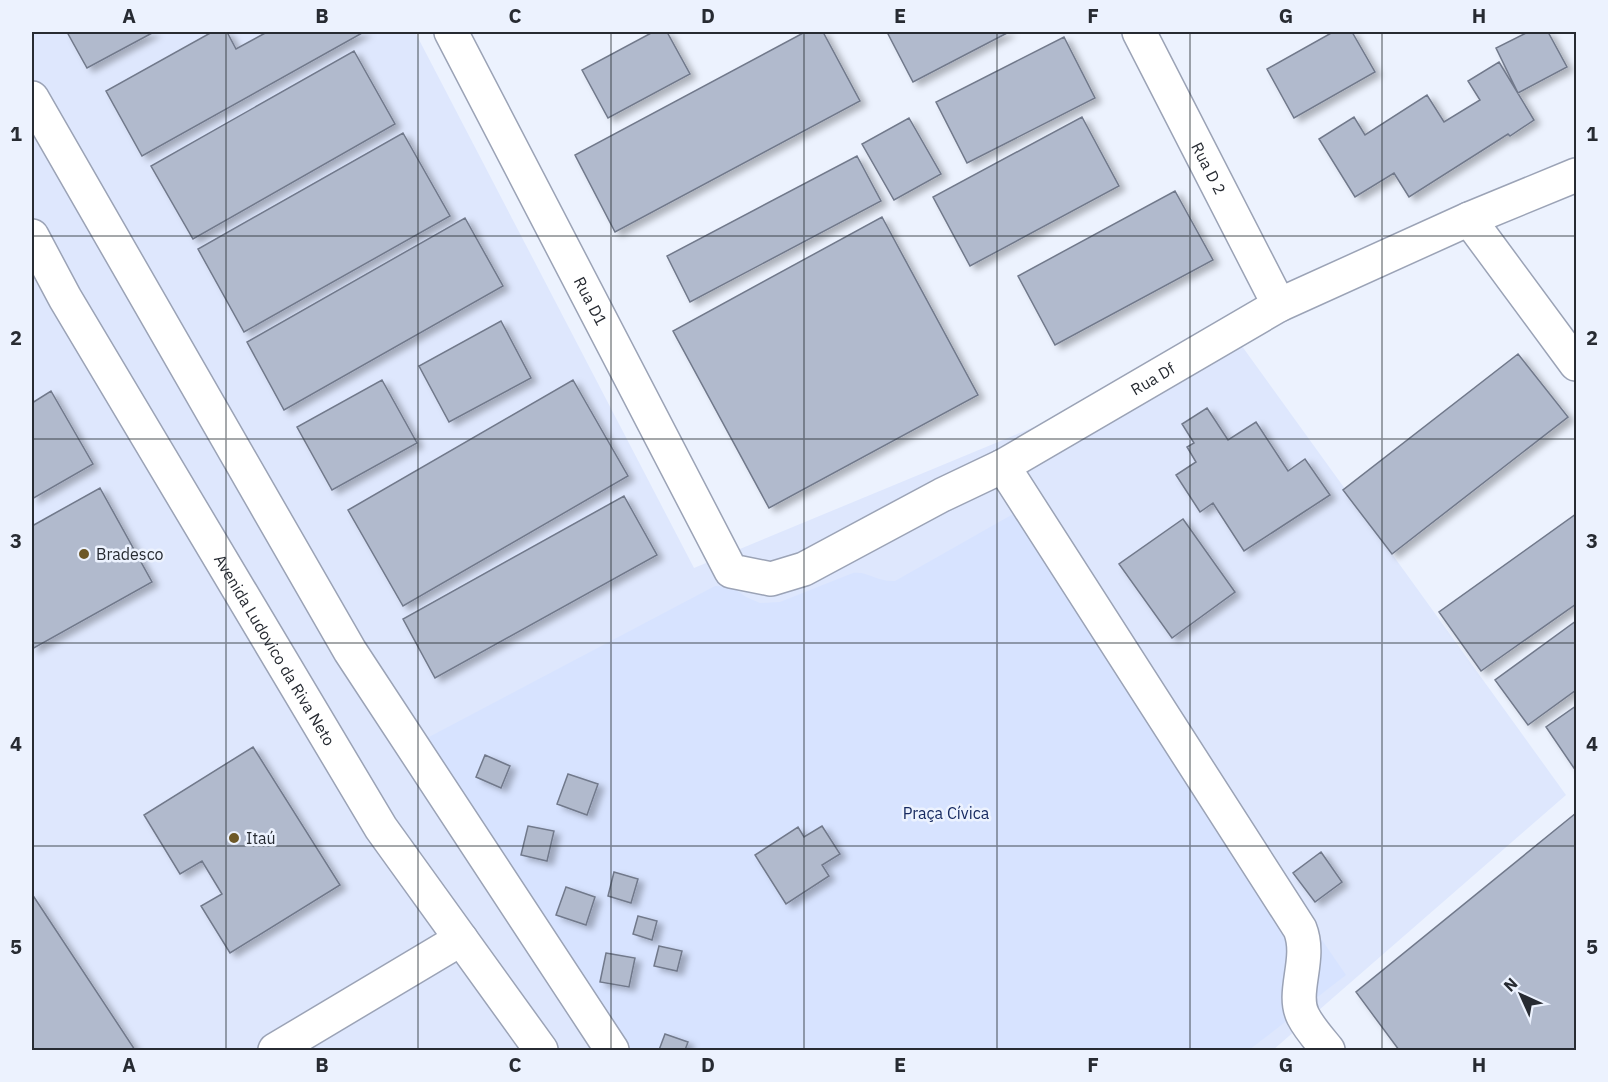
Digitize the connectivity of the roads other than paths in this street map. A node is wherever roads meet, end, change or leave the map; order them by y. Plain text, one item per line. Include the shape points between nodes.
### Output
1 (451, 32) edge
2 (1139, 32) edge
3 (32, 98) edge
4 (1576, 174) edge
5 (1469, 219) junction
6 (32, 236) edge
7 (1279, 305) junction
8 (1576, 364) edge
9 (1003, 466) junction
10 (731, 571) joint
11 (460, 939) junction
12 (275, 1050) edge
13 (542, 1050) edge
14 (612, 1050) edge
15 (1328, 1050) edge

1 - 10 street, Rua D1
2 - 7 street, Rua D 2
3 - 14 street via 350,651
4 - 5 street, Rua Df
5 - 7 street, Rua Df
5 - 8 street
6 - 11 street, Avenida Ludovico da Riva Neto via 65,298 381,828
7 - 9 street, Rua Df
9 - 10 street, Rua Df via 804,569 771,579
9 - 15 street via 1300,929 1305,950 1300,991 1302,1015
11 - 12 street
11 - 13 street, Avenida Ludovico da Riva Neto

